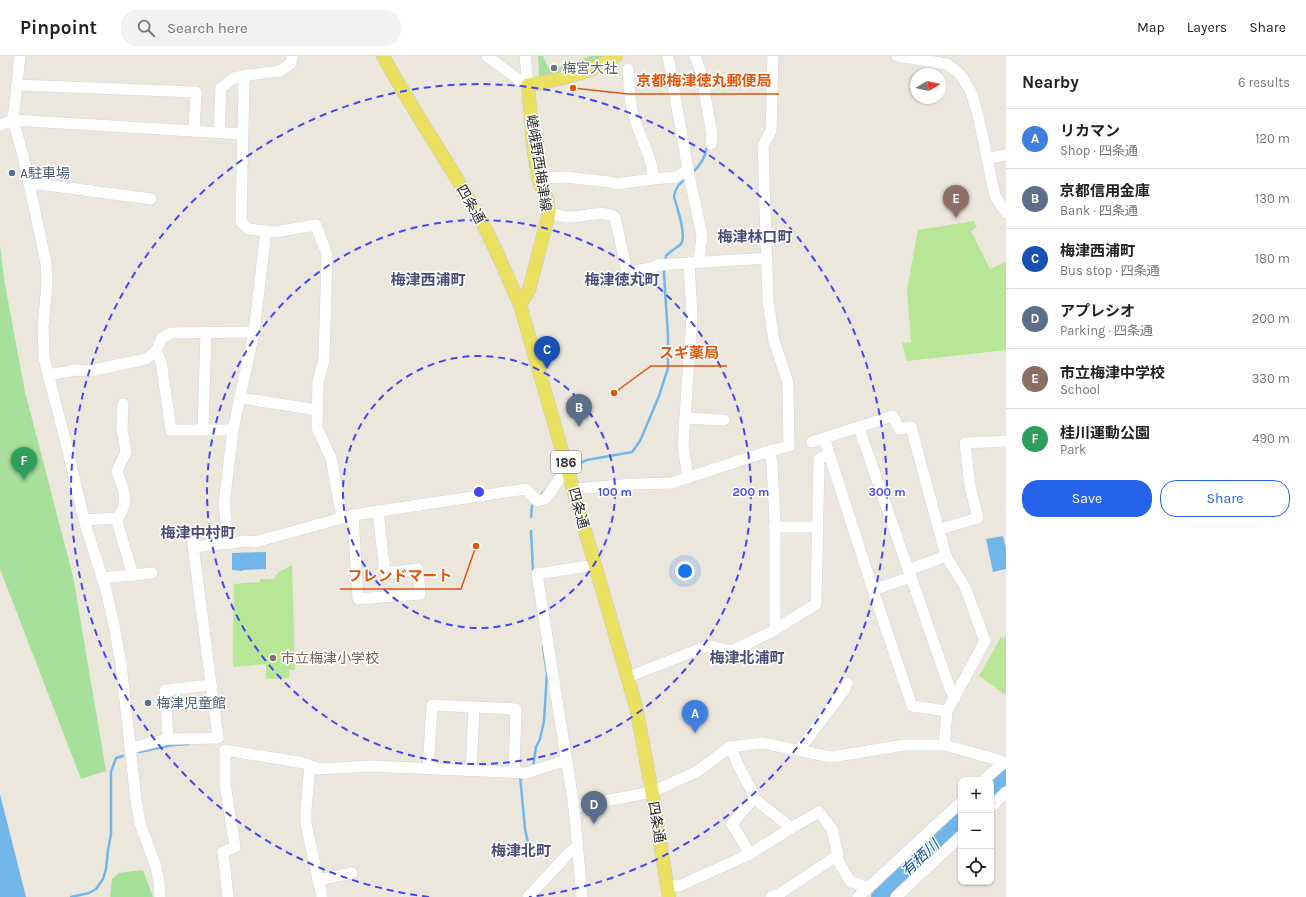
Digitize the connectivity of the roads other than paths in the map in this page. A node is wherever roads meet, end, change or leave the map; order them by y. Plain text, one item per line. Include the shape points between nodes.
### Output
1 (20, 56) edge
2 (292, 56) edge
3 (383, 56) edge
4 (487, 56) edge
5 (525, 56) edge
6 (616, 56) edge
7 (668, 56) edge
8 (696, 56) edge
9 (773, 56) edge
10 (897, 56) edge
11 (628, 69) dead end
12 (248, 75) junction
13 (17, 85) junction
14 (528, 85) junction
15 (13, 120) junction
16 (0, 124) edge
17 (194, 131) junction
18 (219, 132) junction
19 (242, 134) junction
20 (711, 144) dead end
21 (1006, 155) edge
22 (987, 159) junction
23 (688, 170) junction
24 (538, 178) junction
25 (652, 179) junction
26 (29, 184) junction
27 (151, 199) dead end
28 (1004, 207) edge
29 (549, 213) junction
30 (266, 231) junction
31 (767, 258) junction
32 (694, 262) junction
33 (520, 305) junction
34 (254, 332) junction
35 (206, 333) junction
36 (156, 351) junction
37 (48, 375) junction
38 (240, 398) junction
39 (123, 404) dead end
40 (318, 410) junction
41 (686, 418) junction
42 (724, 420) dead end
43 (859, 428) junction
44 (203, 430) junction
45 (232, 430) junction
46 (824, 438) junction
47 (1006, 441) edge
48 (812, 442) dead end
49 (769, 451) junction
50 (829, 454) junction
51 (569, 472) junction
52 (688, 478) junction
53 (574, 489) junction
54 (378, 511) junction
55 (347, 516) junction
56 (116, 518) junction
57 (84, 520) junction
58 (818, 526) junction
59 (774, 527) junction
60 (940, 529) junction
61 (229, 544) junction
62 (946, 556) junction
63 (594, 565) junction
64 (152, 573) dead end
65 (909, 574) junction
66 (133, 575) junction
67 (102, 578) junction
68 (873, 590) junction
69 (775, 630) junction
70 (628, 677) junction
71 (847, 683) dead end
72 (211, 685) junction
73 (955, 697) junction
74 (474, 708) junction
75 (948, 710) junction
76 (168, 739) junction
77 (944, 745) junction
78 (730, 747) junction
79 (130, 748) junction
80 (799, 750) junction
81 (567, 760) junction
82 (1005, 763) edge
83 (310, 766) junction
84 (428, 768) junction
85 (471, 771) junction
86 (514, 773) junction
87 (988, 777) edge
88 (652, 792) junction
89 (1006, 792) edge
90 (754, 798) junction
91 (994, 804) edge
92 (958, 805) edge
93 (574, 807) junction
94 (791, 828) junction
95 (958, 839) edge
96 (577, 846) junction
97 (750, 854) junction
98 (836, 858) junction
99 (352, 873) dead end
100 (318, 880) junction
101 (868, 888) junction
102 (668, 892) edge
103 (160, 897) edge
104 (228, 897) edge
105 (322, 897) edge
106 (528, 897) edge
107 (582, 897) edge
108 (771, 897) edge
109 (858, 897) edge
110 (896, 897) edge

1 - 13 street
2 - 12 street via 291,63 280,71
3 - 33 main road, 四条通 / 186 via 478,214
4 - 14 street
5 - 14 street
6 - 14 main road via 599,67
7 - 23 street
8 - 20 street via 712,134
9 - 31 street via 771,131 763,145
10 - 22 street via 947,64 960,74 971,92
11 - 25 street via 632,110 646,149
12 - 18 street via 234,78 221,88
12 - 19 street via 244,80
13 - 15 street
13 - 17 street via 196,92
14 - 24 main road, 嵯峨野西梅津線
15 - 16 street
15 - 17 street
15 - 26 street
17 - 18 street
18 - 19 street
19 - 30 street via 241,222 248,229
21 - 22 street
22 - 28 street via 995,196
23 - 25 street via 676,177
23 - 32 street via 702,236
24 - 25 street via 566,177 617,184
24 - 29 main road, 嵯峨野西梅津線 via 547,199
26 - 27 street
26 - 37 street via 46,263 43,327 44,358
29 - 32 street via 572,217 608,213 615,217 627,272 652,268 657,264
29 - 33 main road, 嵯峨野西梅津線 via 529,290
30 - 34 street
30 - 40 street via 275,232 316,225 326,256 324,360 318,382
31 - 32 street
31 - 49 street via 768,301 774,341 788,384 789,446
32 - 41 street
33 - 51 main road, 四条通 / 186
34 - 35 street
34 - 38 street
35 - 36 street via 172,333 162,338
35 - 44 street
36 - 37 street via 146,359 90,371 76,370
36 - 44 street via 161,361 171,430
37 - 57 street
38 - 40 street
38 - 45 street
39 - 56 street via 122,430 126,452 117,471 126,496 124,508
40 - 55 street via 317,428 331,458
41 - 42 street
41 - 52 street via 683,445
43 - 46 street
43 - 60 street via 893,416 899,429 911,427
43 - 65 street
44 - 45 street
45 - 61 street via 224,504
46 - 48 street
46 - 50 street
47 - 60 street via 965,443 970,486 978,518
49 - 52 street
49 - 59 street via 772,462
50 - 58 street via 819,459
50 - 68 street
51 - 53 main road, 四条通 / 186
51 - 54 street via 562,476 544,499 538,501 526,490
52 - 53 street via 671,483
53 - 63 main road, 四条通 / 186
54 - 55 street
54 - 55 street via 385,573 418,569 420,594 358,599
55 - 61 street via 254,542
56 - 57 street
56 - 66 street
57 - 67 street
58 - 59 street
58 - 69 street via 816,604
59 - 69 street
60 - 62 street
61 - 72 street via 193,542
62 - 65 street
62 - 73 street via 965,587 986,641
63 - 70 main road, 四条通 / 186
63 - 81 street via 537,574
64 - 66 street
65 - 68 street
65 - 73 street
66 - 67 street
67 - 79 street via 121,664
68 - 75 street via 912,706
69 - 70 street via 731,650 707,646
70 - 88 main road, 四条通 / 186
71 - 80 street
72 - 76 street via 165,690
72 - 76 street via 218,738
73 - 75 street
74 - 84 street via 432,705
74 - 85 street
74 - 86 street via 516,709
75 - 77 street
76 - 79 street
77 - 80 street via 882,747 831,757
77 - 82 street
78 - 80 street via 762,744
78 - 88 street via 698,771
78 - 90 street
79 - 103 street via 140,822 156,867
81 - 86 street via 526,773
81 - 93 street
82 - 87 street
83 - 84 street via 319,769 370,766
83 - 100 street via 306,824
83 - 104 street via 225,750 225,784 235,847 223,852
84 - 85 street
85 - 86 street
88 - 93 street
88 - 102 main road, 四条通 / 186
89 - 91 street
90 - 94 street
90 - 97 street via 732,824
92 - 101 street
93 - 96 street
94 - 97 street
94 - 98 street via 819,812 832,829 838,855
95 - 110 street via 908,890
96 - 106 street
96 - 107 street
97 - 102 street
98 - 101 street via 850,881
98 - 108 street
99 - 100 street
100 - 105 street
101 - 109 street

